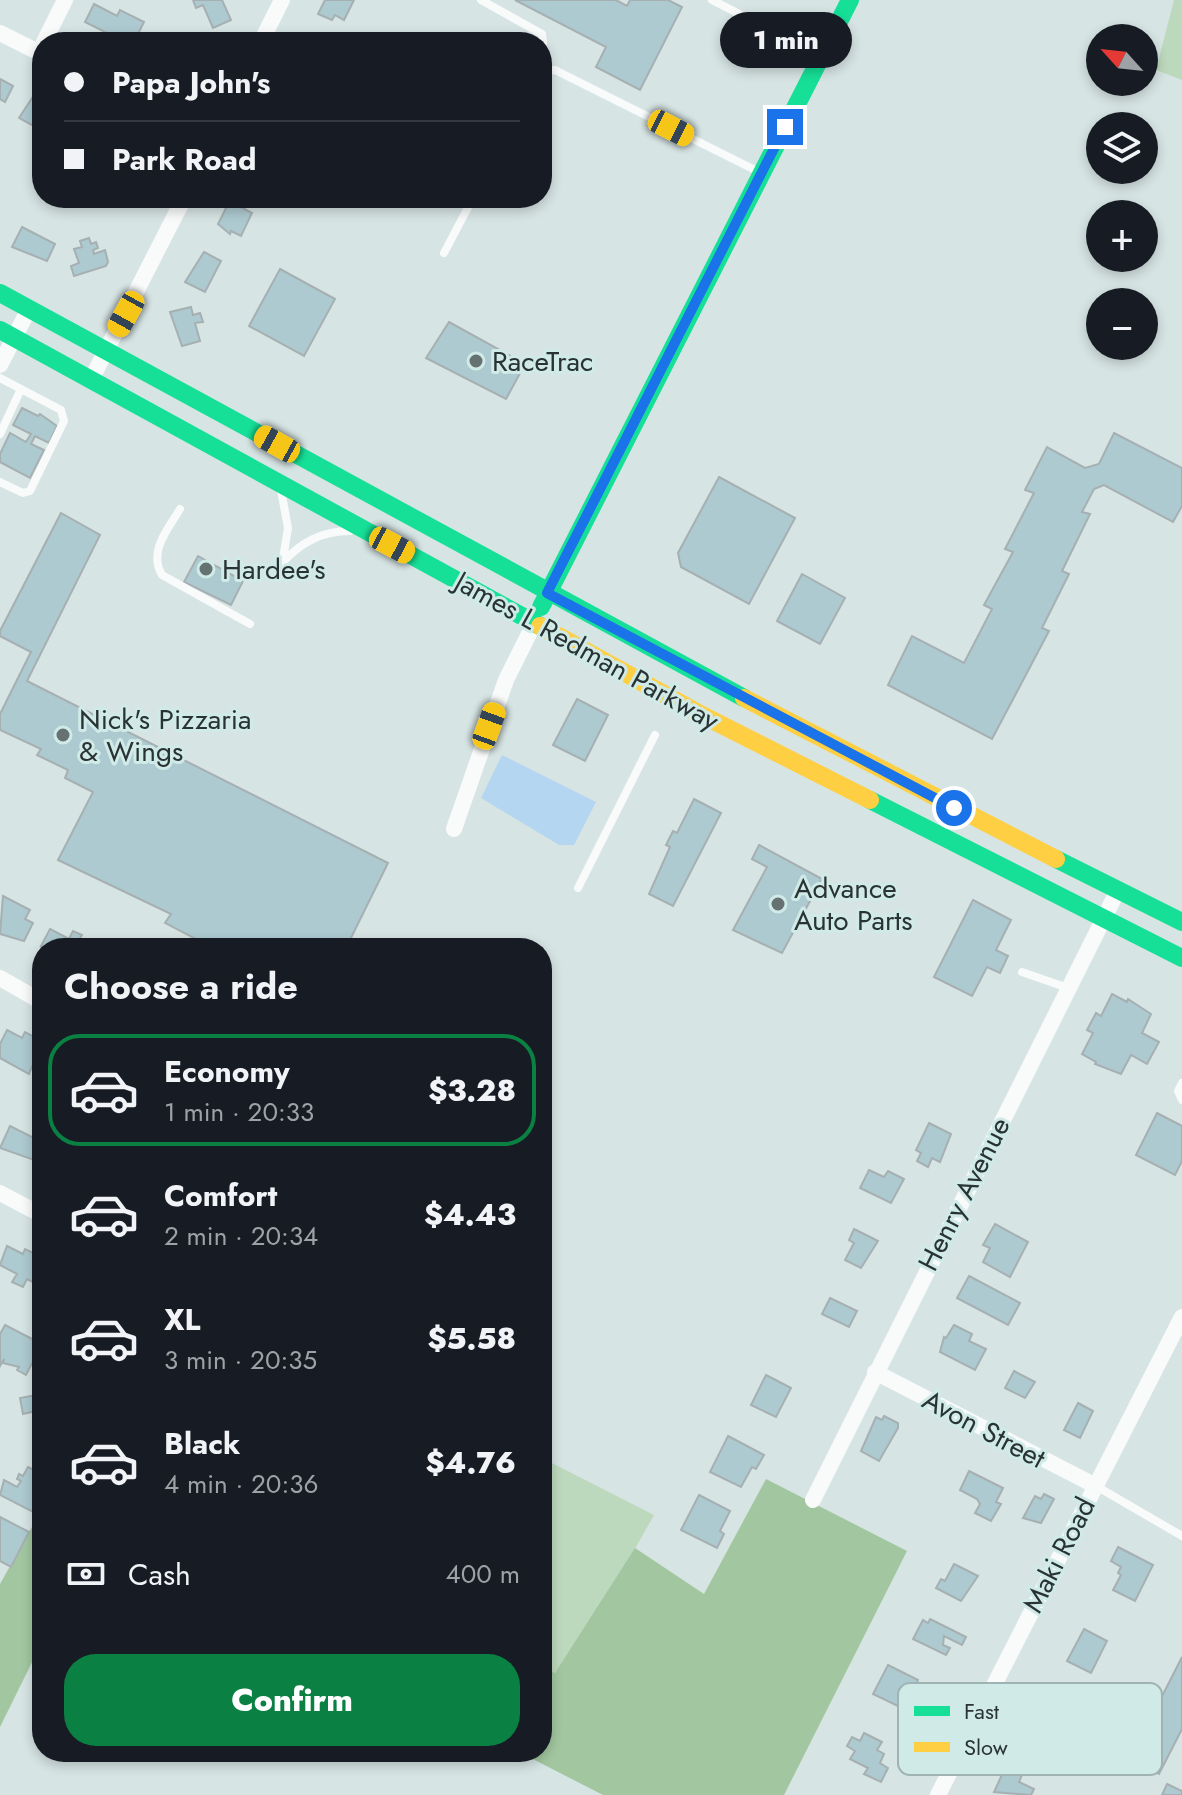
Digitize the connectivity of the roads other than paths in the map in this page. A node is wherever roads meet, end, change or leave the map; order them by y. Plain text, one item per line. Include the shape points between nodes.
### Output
1 (65, 0) edge
2 (282, 0) edge
3 (481, 0) edge
4 (712, 0) edge
5 (850, 0) edge
6 (50, 32) edge
7 (266, 32) edge
8 (538, 32) edge
9 (0, 33) edge
10 (32, 44) edge
11 (821, 56) junction
12 (552, 73) edge
13 (761, 174) junction
14 (179, 208) edge
15 (468, 208) edge
16 (444, 253) dead end
17 (0, 293) edge
18 (29, 309) junction
19 (7, 334) edge
20 (106, 350) junction
21 (0, 365) edge
22 (0, 378) edge
23 (91, 380) junction
24 (21, 389) junction
25 (131, 402) junction
26 (174, 426) junction
27 (250, 429) junction
28 (0, 434) edge
29 (330, 479) junction
30 (0, 482) edge
31 (278, 483) junction
32 (321, 502) junction
33 (180, 509) dead end
34 (366, 531) junction
35 (547, 593) junction
36 (535, 622) junction
37 (250, 624) dead end
38 (655, 735) dead end
39 (454, 829) dead end
40 (578, 888) dead end
41 (1118, 890) junction
42 (1103, 919) junction
43 (1182, 922) edge
44 (1182, 958) edge
45 (1022, 972) dead end
46 (0, 978) edge
47 (1068, 988) junction
48 (32, 996) edge
49 (1182, 1083) edge
50 (1182, 1100) edge
51 (0, 1193) edge
52 (32, 1210) edge
53 (1182, 1317) edge
54 (875, 1372) junction
55 (1094, 1485) junction
56 (813, 1500) dead end
57 (1182, 1536) edge
58 (994, 1683) edge
59 (948, 1775) edge
60 (938, 1795) edge

1 - 6 street
2 - 7 street
3 - 8 lane
4 - 11 lane
5 - 11 main road
9 - 10 street
11 - 13 main road
12 - 13 lane
13 - 35 main road
14 - 20 street
15 - 16 lane
17 - 18 main road, James L Redman Parkway
18 - 19 street
18 - 20 main road, James L Redman Parkway
19 - 21 street
19 - 23 main road, James L Redman Parkway
20 - 23 street
20 - 27 main road, James L Redman Parkway
22 - 24 lane
23 - 25 main road, James L Redman Parkway
24 - 28 lane
24 - 30 lane via 61,410 64,421 30,491
25 - 26 main road, James L Redman Parkway
25 - 27 main road via 159,396 198,416
26 - 29 main road via 242,446 292,475
26 - 31 main road, James L Redman Parkway
27 - 29 main road, James L Redman Parkway
29 - 35 main road, James L Redman Parkway
31 - 32 main road, James L Redman Parkway
31 - 34 lane via 288,528 281,564 312,538
32 - 34 main road, James L Redman Parkway
32 - 35 main road via 356,510 494,586 521,594
33 - 37 lane via 160,542 157,566 162,575
34 - 36 main road, James L Redman Parkway
35 - 36 main road
35 - 41 main road, James L Redman Parkway via 829,750
36 - 39 street via 506,680
36 - 42 main road, James L Redman Parkway
38 - 40 lane
41 - 42 street, Henry Avenue
41 - 43 main road, James L Redman Parkway
42 - 44 main road, James L Redman Parkway
42 - 47 street, Henry Avenue
45 - 47 lane
46 - 48 street
47 - 54 street, Henry Avenue
49 - 50 lane
51 - 52 street
53 - 55 street, Maki Road
54 - 55 street, Avon Street
54 - 56 street, Henry Avenue
55 - 57 lane
55 - 58 street, Maki Road
59 - 60 street, Maki Road

